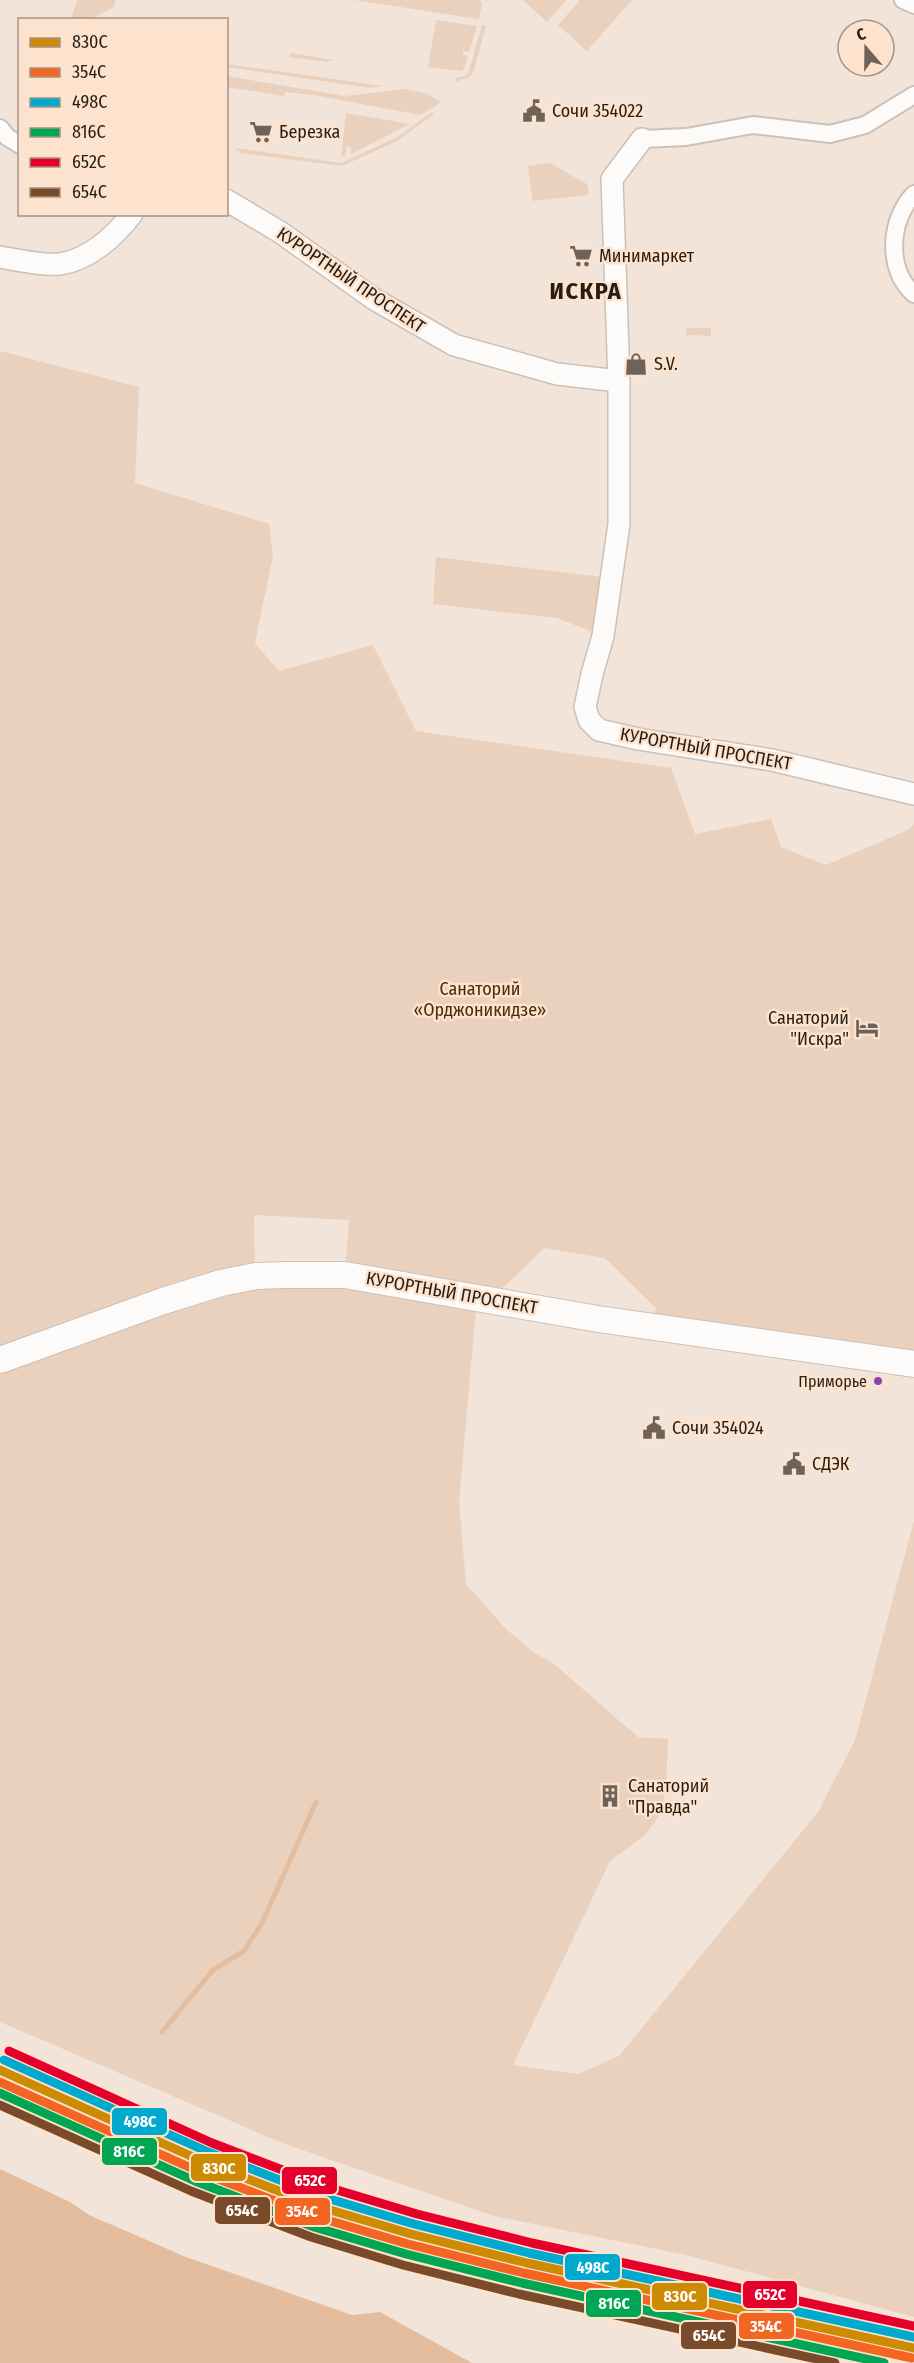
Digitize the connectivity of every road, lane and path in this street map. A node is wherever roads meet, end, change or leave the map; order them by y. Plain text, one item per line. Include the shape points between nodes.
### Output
1 (903, 0) edge
2 (914, 5) edge
3 (914, 95) edge
4 (0, 128) edge
5 (642, 139) joint
6 (18, 144) edge
7 (914, 194) edge
8 (228, 201) edge
9 (130, 216) edge
10 (0, 256) edge
11 (914, 294) edge
12 (619, 381) junction
13 (914, 794) edge
14 (0, 1360) edge
15 (914, 1364) edge

1 - 2 street
3 - 5 street, КУРОРТНЫЙ ПРОСПЕКТ via 864,125 830,134 753,125 686,137
4 - 6 street
5 - 12 street, КУРОРТНЫЙ ПРОСПЕКТ via 612,178
7 - 11 street via 906,202 895,236 893,259 898,274
8 - 12 street, КУРОРТНЫЙ ПРОСПЕКТ via 280,232 374,299 454,345 556,374
9 - 10 street via 85,256 60,264
12 - 13 street, КУРОРТНЫЙ ПРОСПЕКТ via 619,524 603,636 585,707 590,720 599,730 638,739 772,760
14 - 15 main road, КУРОРТНЫЙ ПРОСПЕКТ via 221,1283 256,1276 345,1275 598,1319

